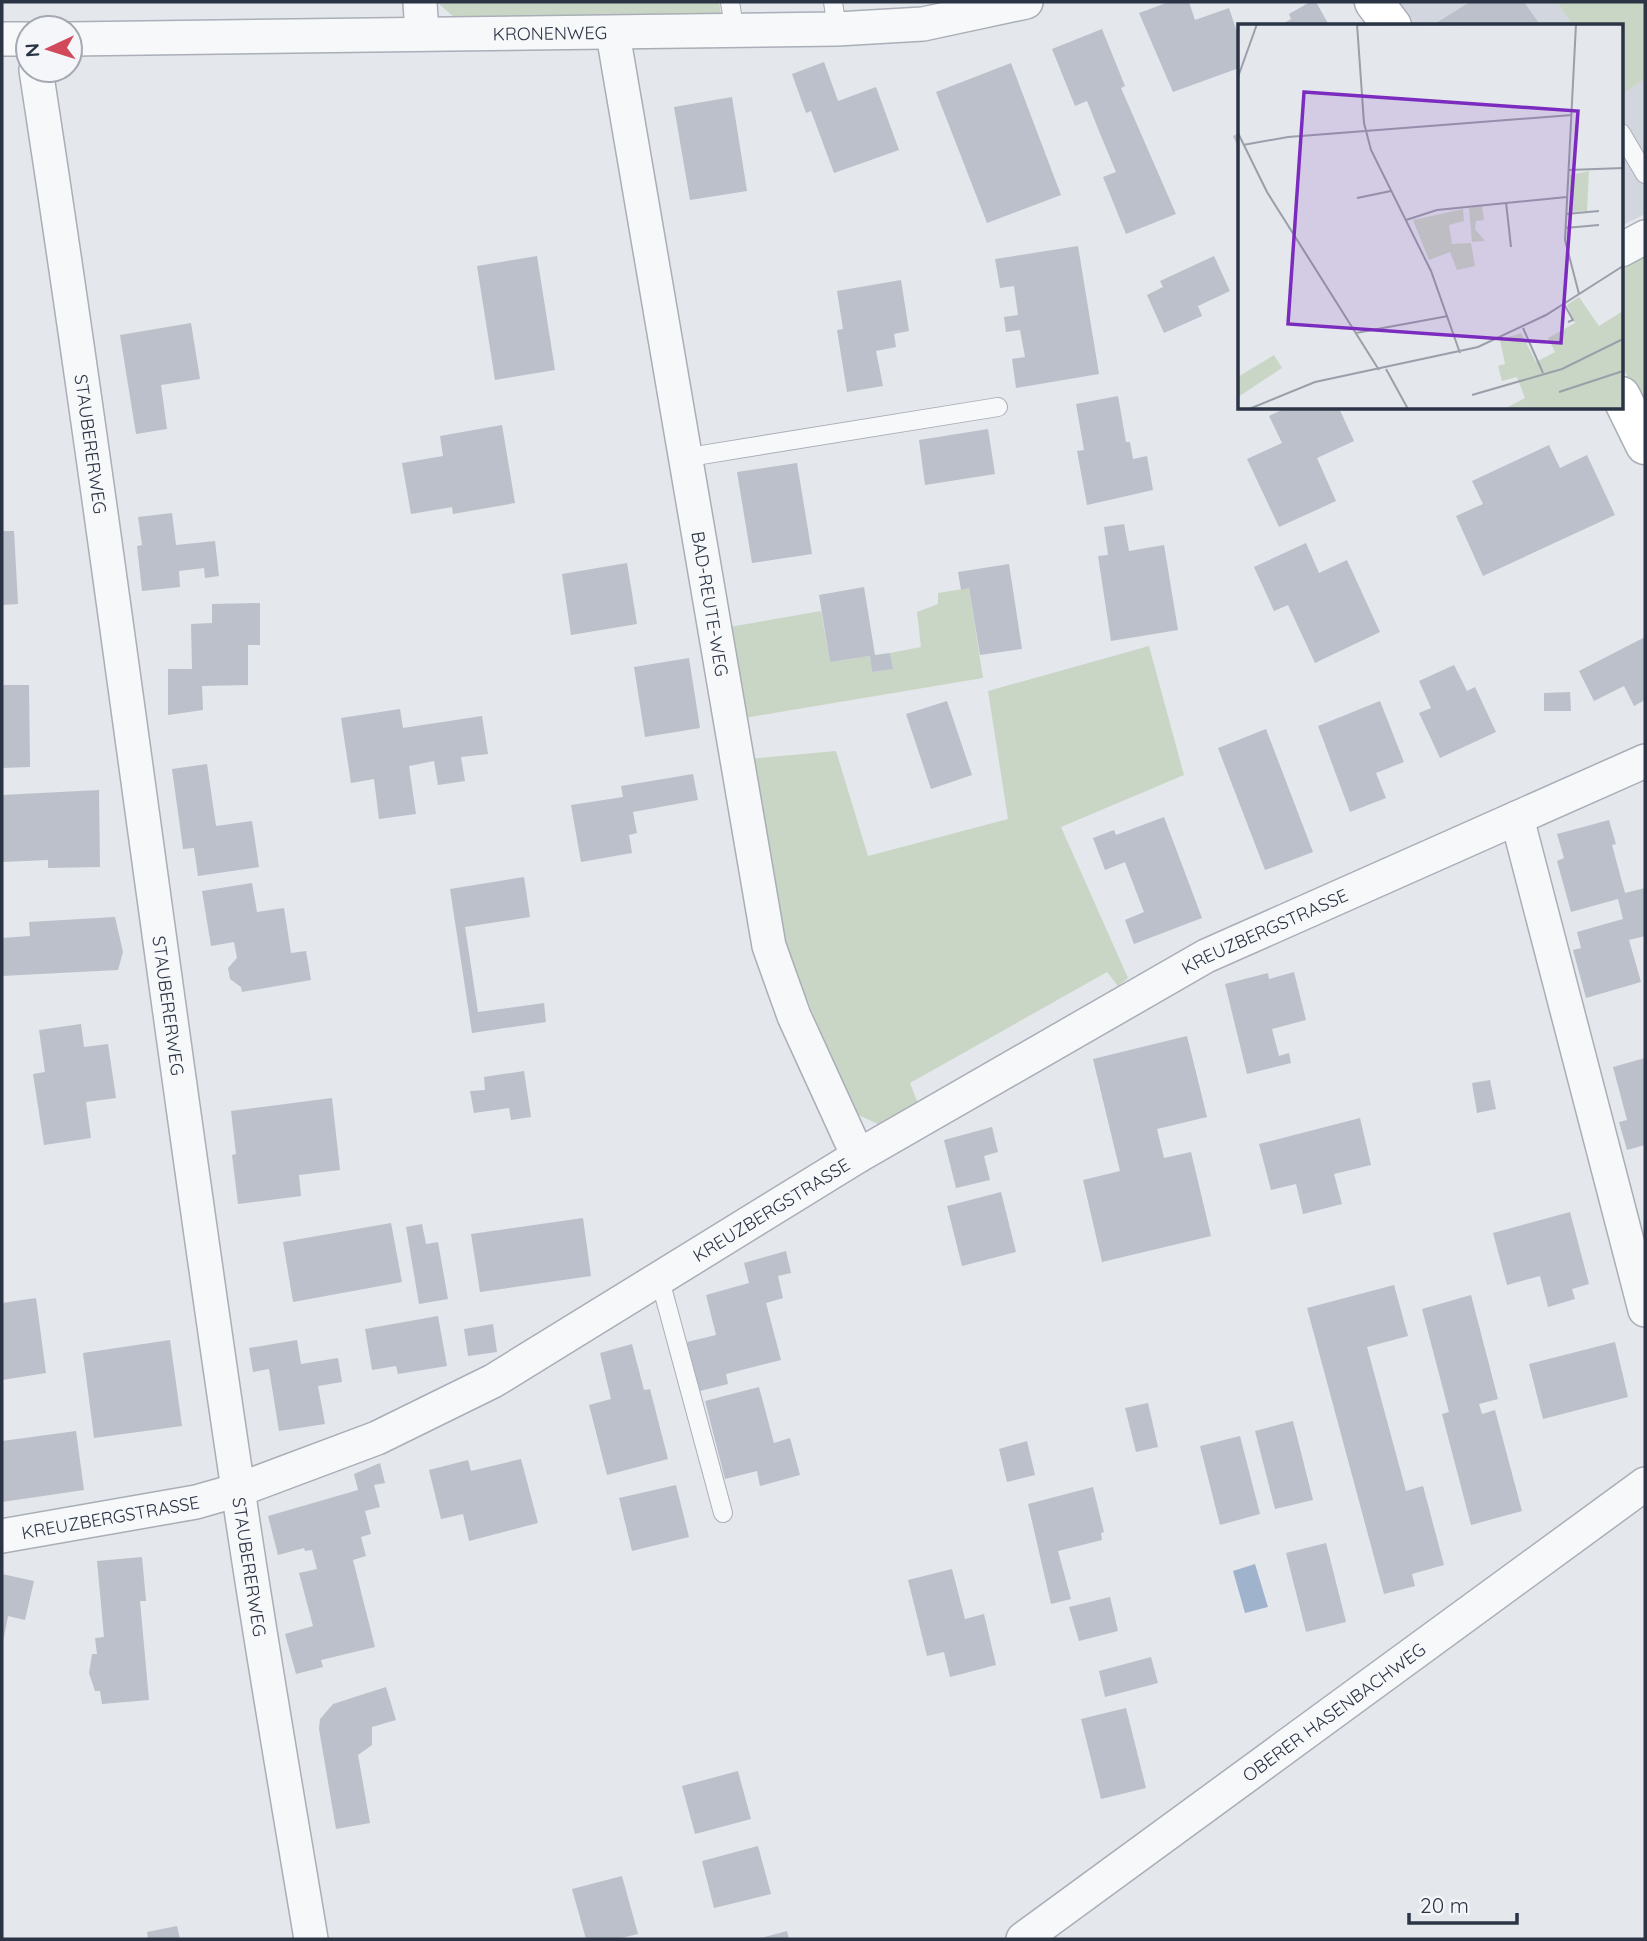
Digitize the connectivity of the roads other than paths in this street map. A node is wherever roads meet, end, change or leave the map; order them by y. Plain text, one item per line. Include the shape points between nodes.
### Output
1 (1026, 2) edge
2 (1374, 2) edge
3 (835, 15) edge
4 (733, 17) edge
5 (421, 18) edge
6 (1390, 24) edge
7 (613, 34) junction
8 (84, 38) edge
9 (38, 84) edge
10 (1622, 135) edge
11 (1645, 174) edge
12 (1645, 237) edge
13 (1622, 249) edge
14 (1622, 398) edge
15 (998, 407) dead end
16 (1645, 445) edge
17 (684, 458) junction
18 (1645, 761) edge
19 (1517, 818) junction
20 (858, 1156) junction
21 (660, 1280) junction
22 (1645, 1310) edge
23 (1645, 1484) edge
24 (238, 1490) junction
25 (723, 1513) dead end
26 (2, 1536) edge
27 (311, 1939) edge
28 (1023, 1939) edge

1 - 3 street, KRONENWEG via 923,24
2 - 6 main road
3 - 4 street, KRONENWEG
4 - 7 street, KRONENWEG
5 - 7 street, KRONENWEG
5 - 8 street, KRONENWEG
7 - 17 street, BAD-REUTE-WEG
9 - 24 street, STAUBERERWEG via 75,318
10 - 11 lane
12 - 13 street
14 - 16 main road
15 - 17 lane
17 - 20 street, BAD-REUTE-WEG via 769,946 794,1016
18 - 19 street, KREUZBERGSTRASSE
19 - 20 street, KREUZBERGSTRASSE via 1206,956
19 - 22 street
20 - 21 street, KREUZBERGSTRASSE
21 - 24 street, KREUZBERGSTRASSE via 447,1404 377,1438
21 - 25 lane
23 - 28 street, OBERER HASENBACHWEG
24 - 26 street, KREUZBERGSTRASSE via 196,1502
24 - 27 street, STAUBERERWEG

